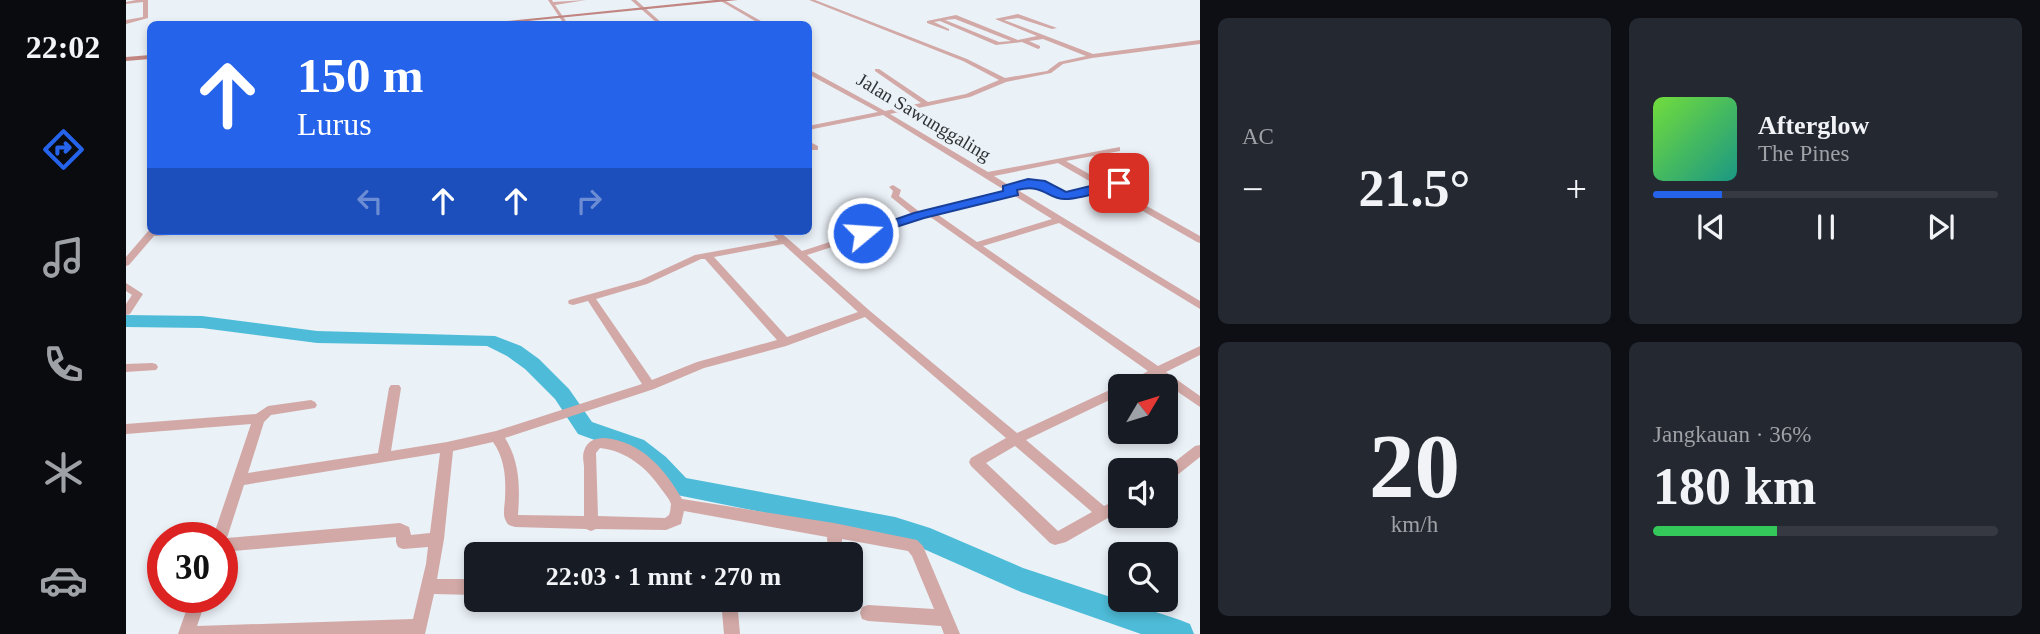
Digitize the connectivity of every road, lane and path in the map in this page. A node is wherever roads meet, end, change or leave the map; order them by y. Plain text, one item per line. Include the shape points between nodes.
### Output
1 (146, 0) edge
2 (582, 0) edge
3 (633, 0) edge
4 (735, 0) edge
5 (811, 0) edge
6 (722, 1) edge
7 (551, 2) edge
8 (126, 3) edge
9 (643, 9) junction
10 (561, 17) junction
11 (939, 20) junction
12 (516, 21) edge
13 (564, 21) edge
14 (657, 21) edge
15 (758, 21) edge
16 (126, 22) edge
17 (1054, 28) dead end
18 (973, 34) junction
19 (1046, 37) junction
20 (1019, 41) junction
21 (1200, 42) edge
22 (1038, 47) dead end
23 (1092, 56) junction
24 (147, 57) edge
25 (126, 59) edge
26 (877, 70) dead end
27 (812, 73) edge
28 (1004, 80) junction
29 (928, 105) junction
30 (884, 113) junction
31 (812, 127) edge
32 (1117, 149) dead end
33 (1058, 160) junction
34 (986, 175) junction
35 (1139, 179) dead end
36 (1105, 186) junction
37 (893, 187) dead end
38 (1010, 190) junction
39 (865, 212) dead end
40 (924, 214) junction
41 (1059, 220) junction
42 (884, 226) junction
43 (151, 235) edge
44 (778, 235) edge
45 (1200, 240) edge
46 (785, 241) junction
47 (975, 245) junction
48 (801, 254) junction
49 (707, 255) junction
50 (126, 262) edge
51 (126, 286) edge
52 (590, 297) junction
53 (573, 302) dead end
54 (1200, 306) edge
55 (126, 312) edge
56 (866, 313) junction
57 (785, 342) junction
58 (1200, 350) edge
59 (152, 367) dead end
60 (126, 369) edge
61 (1160, 372) junction
62 (1156, 374) edge
63 (650, 386) junction
64 (396, 388) dead end
65 (1108, 396) edge
66 (1200, 402) edge
67 (311, 405) dead end
68 (259, 419) junction
69 (126, 429) edge
70 (496, 436) junction
71 (1016, 439) junction
72 (447, 447) junction
73 (1200, 450) edge
74 (384, 455) junction
75 (1178, 467) edge
76 (241, 480) junction
77 (678, 504) junction
78 (1108, 512) edge
79 (1104, 514) junction
80 (226, 522) edge
81 (591, 524) junction
82 (835, 530) junction
83 (437, 539) junction
84 (835, 542) edge
85 (238, 544) edge
86 (429, 586) junction
87 (464, 587) edge
88 (730, 612) edge
89 (193, 613) edge
90 (868, 613) dead end
91 (945, 618) junction
92 (418, 631) edge
93 (186, 634) edge
94 (194, 634) edge
95 (732, 634) edge
96 (952, 634) edge

1 - 8 street
1 - 16 street via 145,18
2 - 7 street
3 - 9 street
4 - 6 main road
5 - 28 street via 965,60
6 - 9 main road
6 - 15 street
7 - 10 street
9 - 10 main road
9 - 14 street
10 - 12 main road
10 - 13 street
11 - 18 street
11 - 18 street via 929,22 958,35
11 - 20 street via 956,17
17 - 19 street via 1018,16 998,19
18 - 20 street via 998,44
19 - 20 street
19 - 23 street
20 - 22 street
21 - 23 street
23 - 28 street via 1061,63 1049,72
24 - 25 main road
26 - 29 street
27 - 30 street, Jalan Sawunggaling
28 - 29 street via 976,94
29 - 30 street
30 - 31 street
30 - 34 street, Jalan Sawunggaling
32 - 33 street
33 - 34 street
33 - 36 street
34 - 38 street, Jalan Sawunggaling
35 - 36 street
36 - 38 street via 1065,196 1034,183
36 - 45 street
37 - 40 street via 895,197
38 - 40 street
38 - 41 street, Jalan Sawunggaling
39 - 42 street
40 - 42 street
40 - 47 street
41 - 47 street
41 - 54 street, Jalan Sawunggaling
42 - 48 street
43 - 50 street
44 - 46 street
46 - 48 street
46 - 49 street
47 - 61 street
48 - 56 street
49 - 52 street via 645,282
49 - 57 street
51 - 55 street via 138,294
52 - 53 street
52 - 63 street
56 - 57 street
56 - 71 street
57 - 63 street via 701,365
58 - 61 street
59 - 60 street
61 - 62 street
61 - 66 street
63 - 70 street
64 - 74 street
65 - 71 street
67 - 68 street via 268,411
68 - 69 street
68 - 76 street
70 - 72 street
70 - 81 street via 511,467 513,520
71 - 79 street
71 - 79 street via 976,462 1049,535 1061,537
72 - 74 street
72 - 83 street
73 - 75 street
74 - 76 street
76 - 80 street
77 - 81 street via 678,516 670,524
77 - 81 street via 647,461 597,443 590,452
77 - 82 street
78 - 79 street
82 - 84 street
82 - 91 street via 914,546
83 - 85 street via 403,542 400,530
83 - 86 street
86 - 87 street
86 - 92 street
88 - 95 street
89 - 93 street
90 - 91 street
91 - 96 street
92 - 94 street

